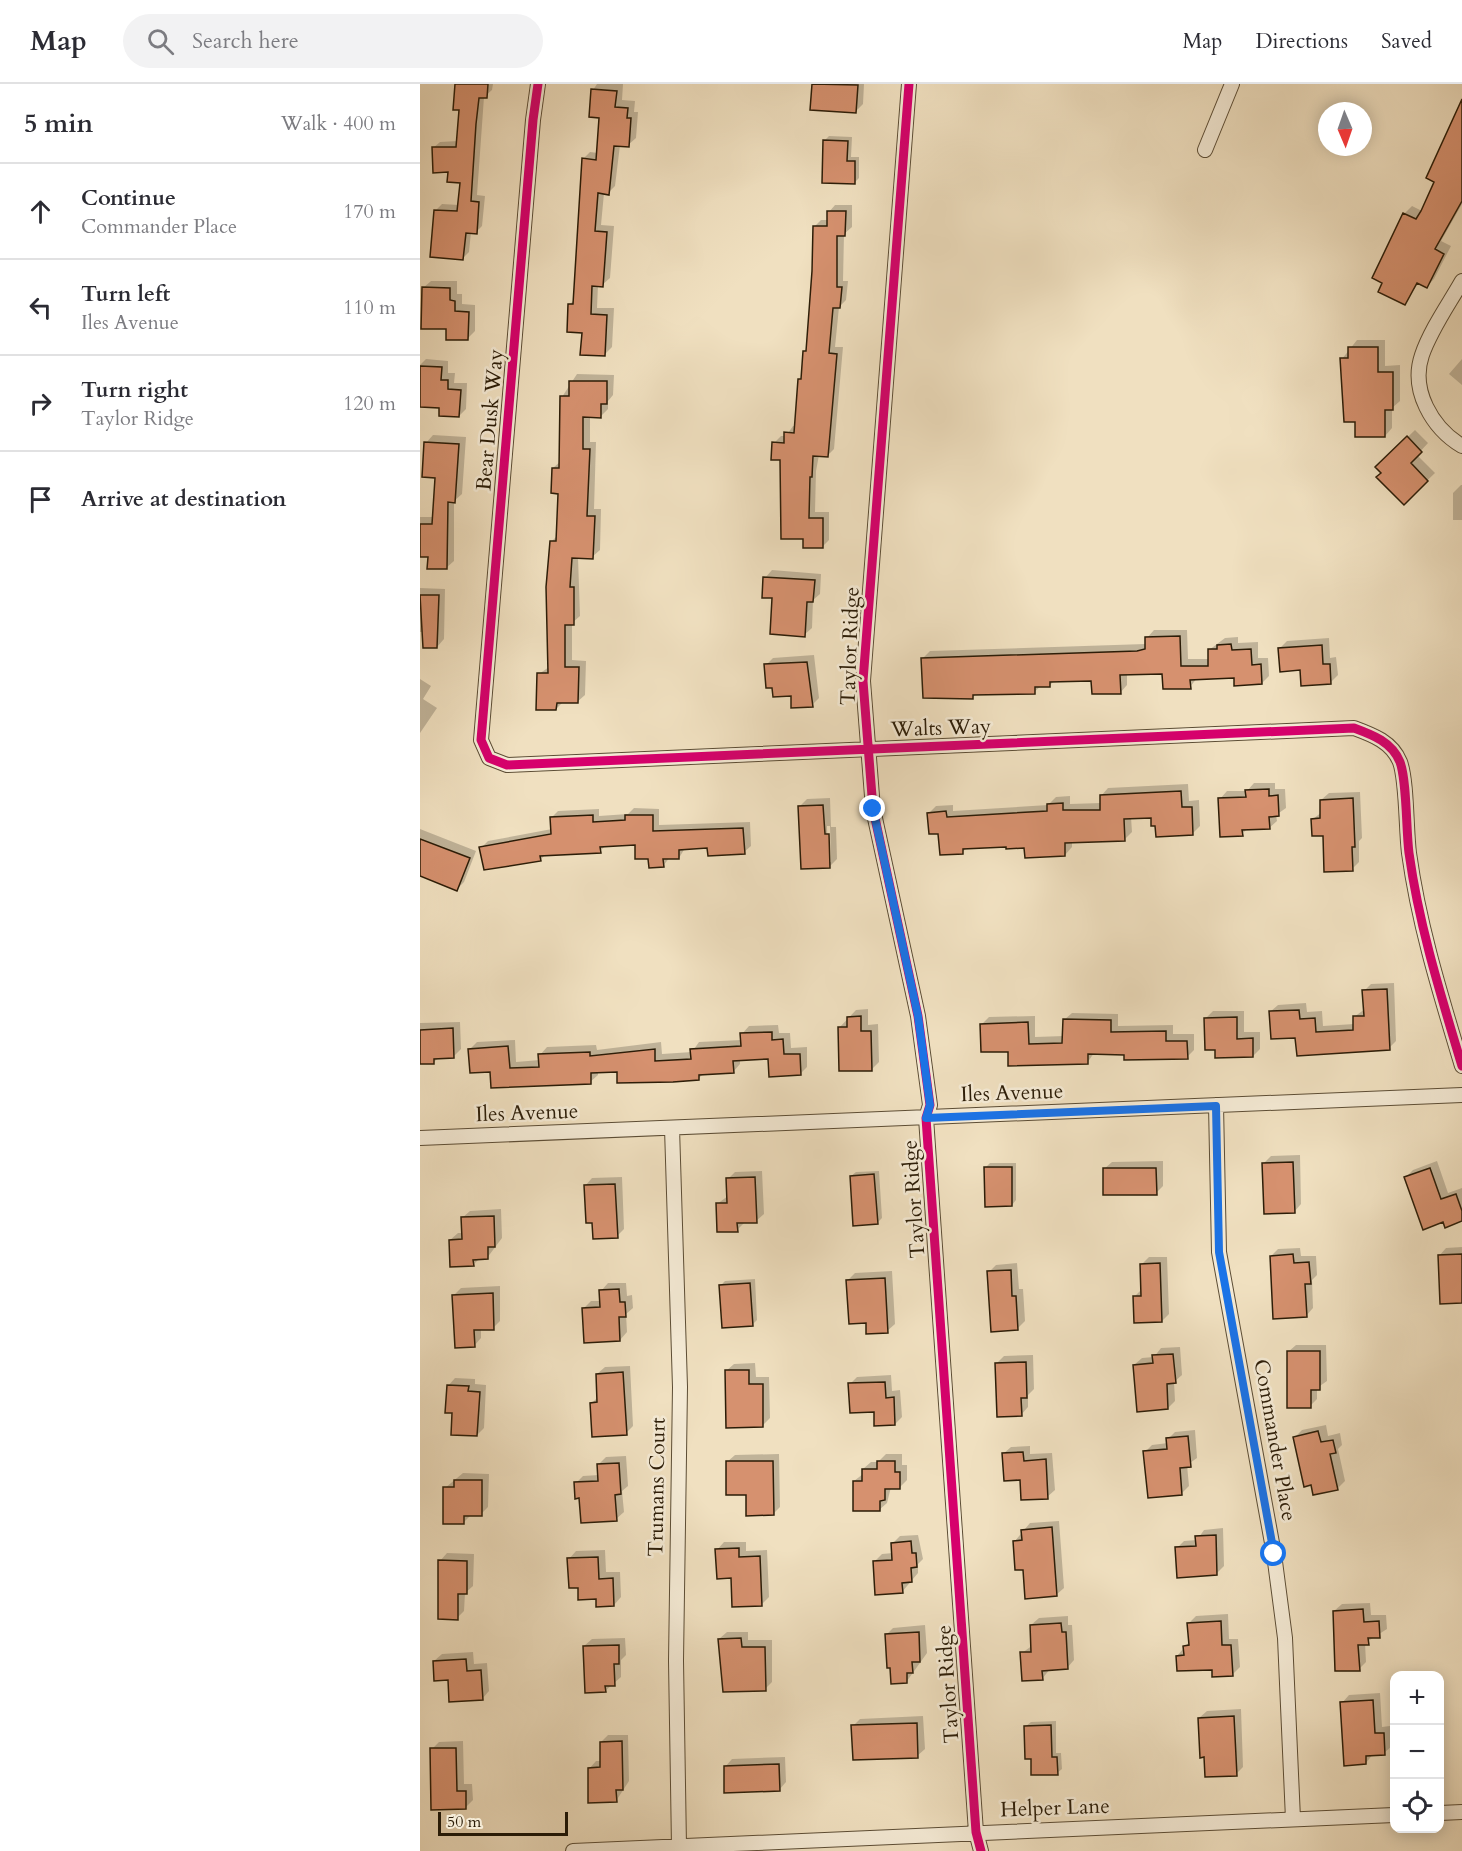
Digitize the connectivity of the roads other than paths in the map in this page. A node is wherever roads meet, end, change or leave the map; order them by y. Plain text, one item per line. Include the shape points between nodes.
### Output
1 (538, 84) edge
2 (909, 84) edge
3 (1232, 84) edge
4 (1205, 150) dead end
5 (1462, 281) edge
6 (1462, 446) edge
7 (868, 749) junction
8 (489, 758) joint
9 (1462, 1066) edge
10 (1462, 1095) edge
11 (1216, 1106) junction
12 (926, 1118) junction
13 (672, 1128) junction
14 (420, 1138) edge
15 (1462, 1812) edge
16 (1444, 1813) edge
17 (1390, 1815) edge
18 (1293, 1819) junction
19 (976, 1832) junction
20 (679, 1846) junction
21 (573, 1851) edge
22 (981, 1851) edge

1 - 8 street, Bear Dusk Way via 481,740
2 - 7 street, Taylor Ridge via 863,681
3 - 4 street
5 - 6 street via 1422,356 1419,383 1434,421
7 - 8 street, Walts Way via 507,765
7 - 9 street, Walts Way via 1354,728 1377,737 1391,747 1400,763 1409,854 1429,957
7 - 12 street, Taylor Ridge via 873,809 918,1016 930,1105
10 - 11 street, Iles Avenue
11 - 12 street, Iles Avenue
11 - 18 street, Commander Place via 1219,1252 1274,1554 1285,1638
12 - 13 street, Iles Avenue
12 - 19 street, Taylor Ridge
13 - 14 street, Iles Avenue
13 - 20 street, Trumans Court via 680,1387 676,1649
15 - 16 street
17 - 18 street, Helper Lane
18 - 19 street, Helper Lane
19 - 20 street, Helper Lane
19 - 22 street, Taylor Ridge
20 - 21 street, Helper Lane

